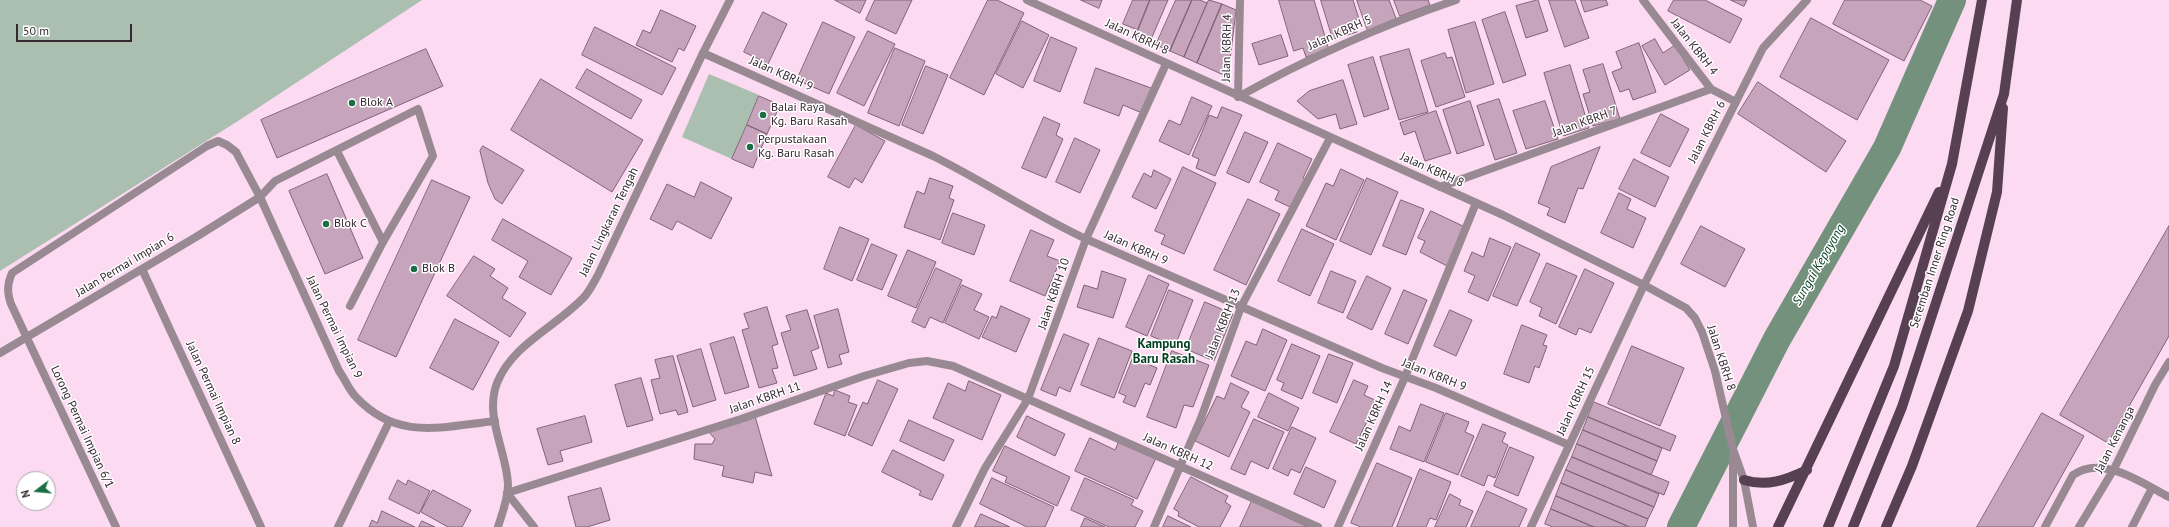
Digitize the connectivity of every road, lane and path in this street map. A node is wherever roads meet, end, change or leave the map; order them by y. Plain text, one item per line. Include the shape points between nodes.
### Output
1 (730, 0) edge
2 (1027, 0) edge
3 (1240, 0) edge
4 (1456, 0) edge
5 (1643, 0) edge
6 (1807, 0) edge
7 (1982, 0) edge
8 (2017, 0) edge
9 (703, 52) junction
10 (1166, 64) junction
11 (1711, 89) junction
12 (2004, 94) junction
13 (1238, 97) junction
14 (1736, 102) junction
15 (1330, 138) junction
16 (337, 151) junction
17 (1952, 164) junction
18 (1440, 187) junction
19 (260, 197) junction
20 (1476, 203) junction
21 (1086, 239) junction
22 (383, 242) junction
23 (142, 269) junction
24 (1644, 284) junction
25 (350, 306) dead end
26 (1241, 307) junction
27 (26, 337) junction
28 (0, 353) edge
29 (2169, 362) edge
30 (1405, 376) junction
31 (1028, 399) junction
32 (495, 421) junction
33 (389, 422) junction
34 (1569, 446) junction
35 (1734, 449) junction
36 (1181, 467) junction
37 (2114, 469) junction
38 (1806, 470) junction
39 (1744, 480) junction
40 (2152, 488) junction
41 (507, 493) junction
42 (2169, 497) edge
43 (116, 527) edge
44 (262, 527) edge
45 (338, 527) edge
46 (498, 527) edge
47 (534, 527) edge
48 (956, 527) edge
49 (1154, 527) edge
50 (1318, 527) edge
51 (1338, 527) edge
52 (1531, 527) edge
53 (1733, 527) edge
54 (1753, 527) edge
55 (1778, 527) edge
56 (1828, 527) edge
57 (1853, 527) edge
58 (1886, 527) edge
59 (2045, 527) edge
60 (2079, 527) edge
61 (2132, 527) edge

1 - 9 street, Jalan Lingkaran Tengah
2 - 10 street, Jalan KBRH 8
3 - 13 street, Jalan KBRH 4
4 - 13 street, Jalan KBRH 5 via 1349,40
5 - 11 street, Jalan KBRH 4
6 - 14 street, Jalan KBRH 6 via 1763,48
7 - 17 main road, Seremban Inner Ring Road
8 - 12 main road, Seremban Inner Ring Road
9 - 21 street, Jalan KBRH 9 via 940,159 1049,222
9 - 32 street, Jalan Lingkaran Tengah via 598,275 585,295 526,345 501,375 494,394
10 - 13 street, Jalan KBRH 8
10 - 21 street, Jalan KBRH 10
11 - 14 street
11 - 18 street, Jalan KBRH 7
12 - 57 main road, Seremban Inner Ring Road via 1902,407
12 - 58 main road via 1997,192 1968,311 1912,466
13 - 15 street, Jalan KBRH 8
14 - 24 street, Jalan KBRH 6
15 - 18 street, Jalan KBRH 8
15 - 26 street, Jalan KBRH 13
16 - 19 street, Jalan Permai Impian 6 via 275,181
16 - 22 street
16 - 22 street, Jalan Permai Impian 6 via 418,109 433,156
17 - 38 main road
17 - 56 main road, Seremban Inner Ring Road via 1894,366
18 - 20 street, Jalan KBRH 8
19 - 23 street, Jalan Permai Impian 6
19 - 27 street, Jalan Permai Impian 9 via 236,152 227,144 218,141 207,146 12,273 7,293
19 - 33 street, Jalan Permai Impian 9 via 339,371 355,396
20 - 24 street, Jalan KBRH 8
20 - 30 street, Jalan KBRH 14
21 - 26 street, Jalan KBRH 9
21 - 31 street, Jalan KBRH 10
22 - 25 street
23 - 27 street, Jalan Permai Impian 6
23 - 44 street, Jalan Permai Impian 8
24 - 34 street, Jalan KBRH 15
24 - 35 street, Jalan KBRH 8 via 1686,308 1695,318 1715,371
26 - 30 street, Jalan KBRH 9
26 - 36 street, Jalan KBRH 13
27 - 28 street, Jalan Permai Impian 6
27 - 43 street, Lorong Permai Impian 6/1
29 - 37 street, Jalan Kenanga
30 - 34 street, Jalan KBRH 9
30 - 51 street, Jalan KBRH 14
31 - 36 street, Jalan KBRH 12
31 - 41 street, Jalan KBRH 11 via 953,366 926,361 909,362 741,419
31 - 48 street, Jalan KBRH 10 via 985,468
32 - 33 street, Jalan Permai Impian 9 via 425,428 404,427
32 - 41 street, Jalan Lingkaran Tengah via 506,469
33 - 45 street
34 - 52 street, Jalan KBRH 15
35 - 39 street
35 - 53 street
36 - 49 street, Jalan KBRH 13
36 - 50 street, Jalan KBRH 12
37 - 40 street
37 - 59 street via 2088,469 2073,475
37 - 60 street, Jalan Kenanga
38 - 39 main road via 1787,479 1772,482 1754,483
38 - 55 main road
39 - 54 street
40 - 42 street
40 - 61 street
41 - 46 street, Jalan Lingkaran Tengah
41 - 47 street

